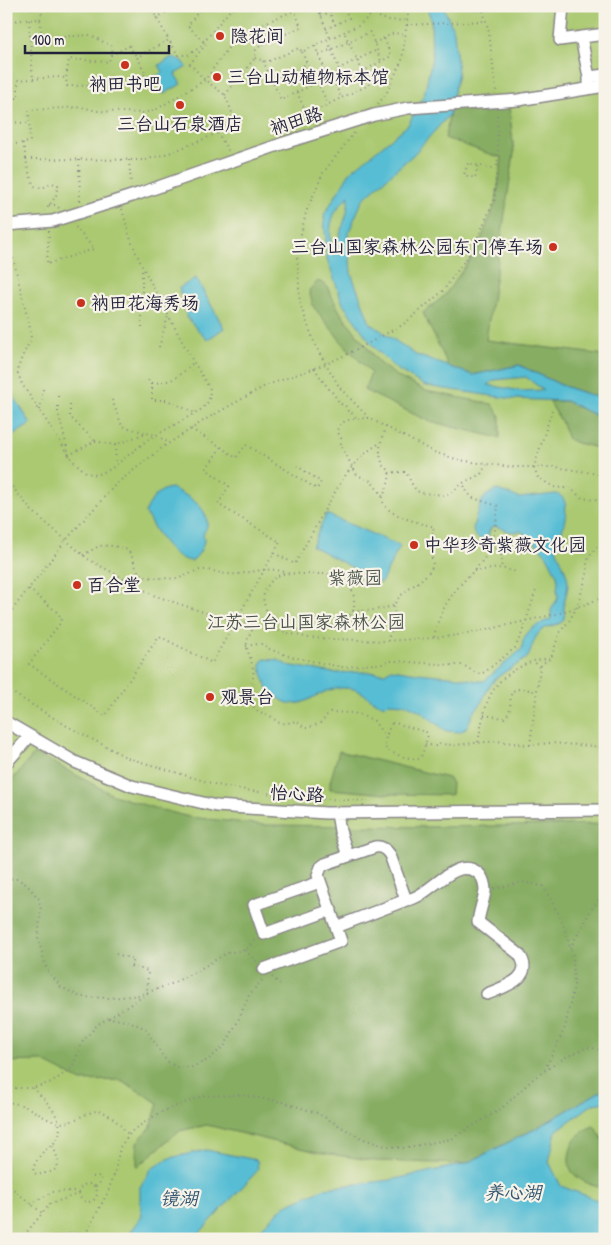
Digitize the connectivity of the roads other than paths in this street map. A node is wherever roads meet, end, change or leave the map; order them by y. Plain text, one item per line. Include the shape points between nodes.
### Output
1 (563, 6) edge
2 (605, 34) edge
3 (581, 37) junction
4 (605, 75) edge
5 (589, 82) junction
6 (605, 86) edge
7 (6, 225) edge
8 (6, 722) edge
9 (30, 736) junction
10 (6, 764) edge
11 (605, 810) edge
12 (337, 813) junction
13 (348, 856) junction
14 (320, 882) junction
15 (406, 900) junction
16 (330, 910) junction
17 (336, 927) junction
18 (265, 972) road end
19 (487, 994) dead end

1 - 3 street via 560,40
2 - 3 street
3 - 5 street
4 - 5 street, 衲田路
5 - 6 street, 衲田路
5 - 7 street, 衲田路 via 518,100 408,108 366,118 67,217
8 - 9 street, 怡心路
9 - 10 street
9 - 12 street, 怡心路 via 75,762 132,786 216,806
11 - 12 street, 怡心路
12 - 13 street
13 - 14 street via 321,867
13 - 15 street via 375,847 384,848 392,860
14 - 16 street
14 - 16 street via 254,905 264,934
15 - 17 street
15 - 19 street via 415,899 452,872 470,869 480,874 485,891 478,922 519,954 524,965 520,976 511,984
16 - 17 street
17 - 18 street via 341,941

